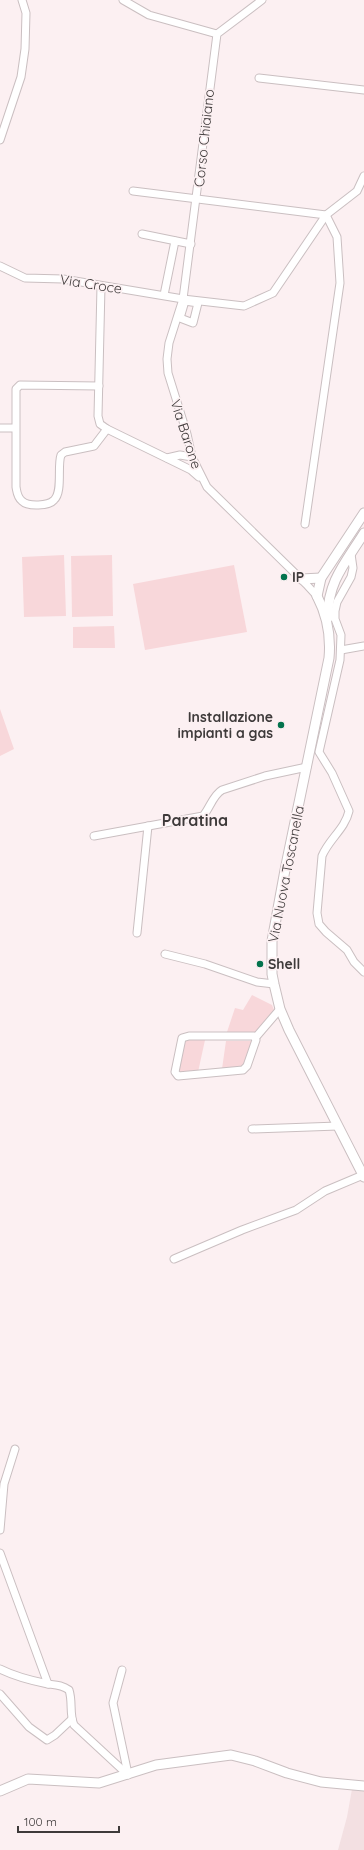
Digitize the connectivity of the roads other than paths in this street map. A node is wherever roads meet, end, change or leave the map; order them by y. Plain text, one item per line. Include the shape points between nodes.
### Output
1 (22, 0) edge
2 (123, 0) edge
3 (262, 0) edge
4 (217, 34) junction
5 (259, 78) dead end
6 (364, 90) edge
7 (0, 140) edge
8 (364, 176) edge
9 (133, 191) dead end
10 (197, 199) junction
11 (326, 215) junction
12 (142, 234) dead end
13 (175, 241) junction
14 (191, 244) junction
15 (0, 266) edge
16 (101, 286) junction
17 (164, 295) junction
18 (183, 299) junction
19 (99, 386) junction
20 (0, 428) edge
21 (15, 428) junction
22 (107, 429) junction
23 (188, 443) junction
24 (180, 455) junction
25 (192, 457) junction
26 (166, 458) junction
27 (176, 462) junction
28 (201, 478) junction
29 (364, 513) edge
30 (304, 524) dead end
31 (364, 533) edge
32 (350, 554) junction
33 (321, 578) junction
34 (301, 580) junction
35 (334, 581) junction
36 (346, 586) junction
37 (316, 596) junction
38 (328, 625) junction
39 (364, 646) edge
40 (341, 650) junction
41 (307, 767) junction
42 (148, 826) junction
43 (94, 836) dead end
44 (137, 933) dead end
45 (165, 954) dead end
46 (364, 972) edge
47 (274, 984) junction
48 (280, 1009) junction
49 (256, 1037) junction
50 (338, 1126) junction
51 (252, 1129) dead end
52 (363, 1176) edge
53 (174, 1259) dead end
54 (15, 1449) dead end
55 (0, 1530) edge
56 (0, 1553) edge
57 (0, 1669) edge
58 (122, 1670) dead end
59 (48, 1684) junction
60 (0, 1694) edge
61 (72, 1720) junction
62 (128, 1775) junction
63 (364, 1786) edge
64 (0, 1791) edge

1 - 7 street via 26,13 22,71
2 - 4 street via 149,15
3 - 4 street
4 - 10 street, Corso Chiaiano
5 - 6 street
8 - 11 street, Via Croce via 357,191
9 - 10 street
10 - 11 street
10 - 14 street, Corso Chiaiano
11 - 18 street, Via Croce via 273,294 244,306
11 - 30 street via 337,237 340,283
12 - 13 street
13 - 14 street
13 - 17 street
14 - 18 street, Corso Chiaiano
15 - 16 street, Via Croce via 25,278 58,278
16 - 17 street, Via Croce
16 - 19 street
17 - 18 street, Via Croce
18 - 23 street, Via Barone via 166,359
19 - 21 street via 19,386 15,391
19 - 22 street via 98,419
20 - 21 street
21 - 22 street via 17,492 24,502 38,504 51,503 56,498 61,455 94,446
22 - 26 street
23 - 24 street
23 - 25 street, Via Barone
24 - 25 street
24 - 26 street
25 - 27 street via 189,461
25 - 28 street, Via Barone
26 - 27 street
27 - 28 street
28 - 34 street, Via Barone
29 - 33 main road
31 - 32 main road
32 - 35 main road
32 - 36 street via 353,568
33 - 34 main road
33 - 37 main road
34 - 37 street, Via Barone
35 - 36 street via 342,581
35 - 37 main road via 326,593
35 - 38 main road, Via Nuova Toscanella
36 - 40 street via 337,602 335,619 341,635
37 - 38 main road, Via Nuova Toscanella
38 - 41 main road, Via Nuova Toscanella via 329,658
39 - 40 street
40 - 46 street via 319,752 332,773 349,811 342,828 322,856 317,913 322,928 347,950
41 - 42 street via 265,776 222,790 203,816
41 - 47 main road, Via Nuova Toscanella via 274,927
42 - 43 street
42 - 44 street
45 - 47 street via 205,964 257,982
47 - 48 main road, Via Nuova Toscanella
48 - 49 street
48 - 50 main road, Via Nuova Toscanella
49 - 49 street via 247,1066 243,1070 176,1075 182,1038
50 - 51 street
50 - 52 main road, Via Nuova Toscanella
52 - 53 street via 325,1191 296,1210
54 - 55 street via 4,1484
56 - 59 street
57 - 59 street
58 - 62 street via 113,1703
59 - 61 street via 59,1685 69,1690 73,1706
60 - 61 street via 29,1727 47,1740
61 - 62 street
62 - 63 main road via 156,1765 235,1755 321,1782
62 - 64 main road via 93,1784 34,1778

